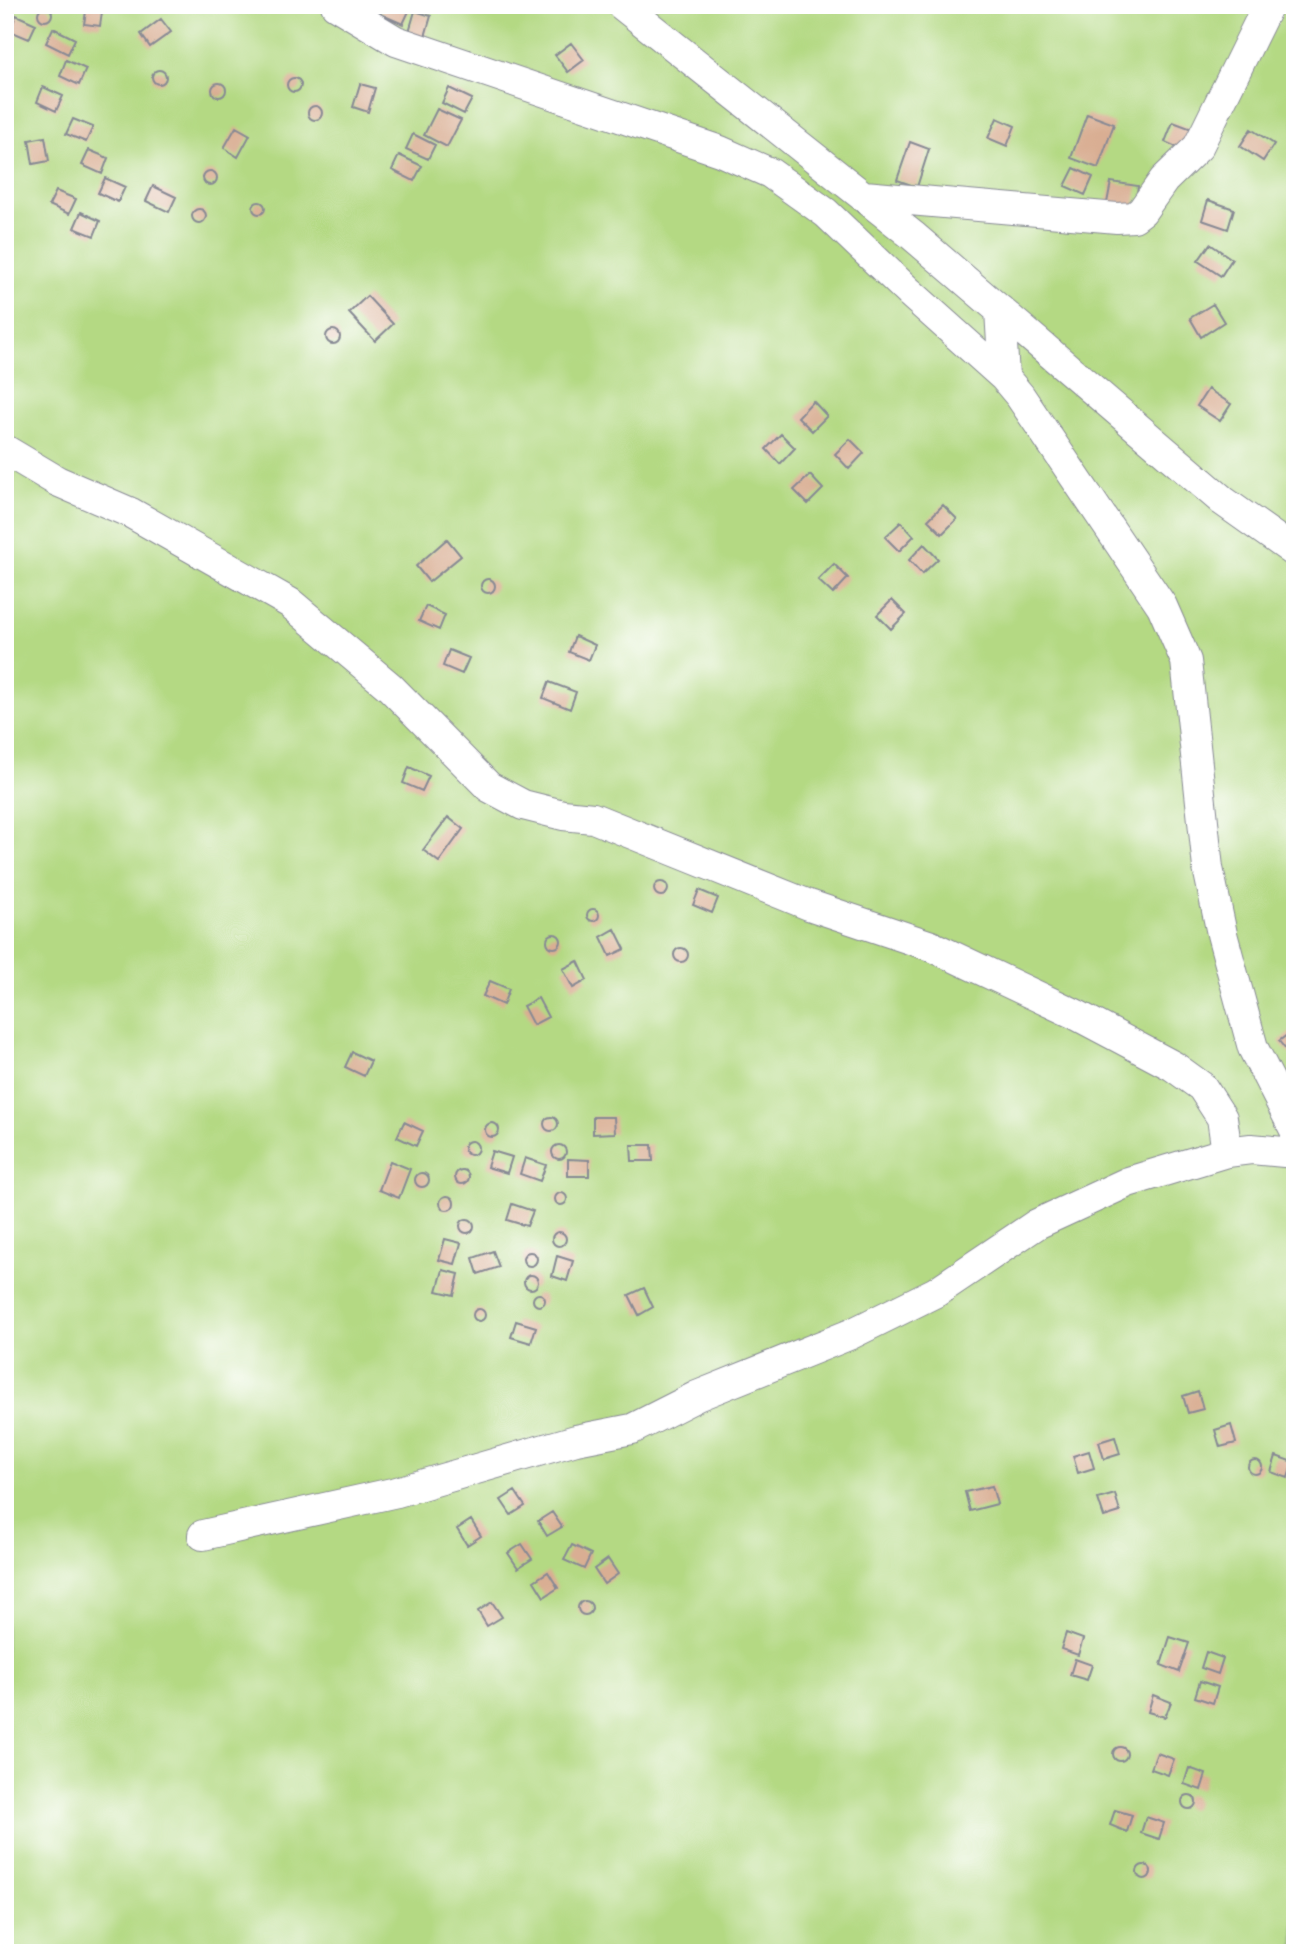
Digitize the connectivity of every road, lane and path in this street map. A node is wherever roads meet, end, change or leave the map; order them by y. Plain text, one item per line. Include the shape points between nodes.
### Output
1 (336, 5) edge
2 (622, 5) edge
3 (1268, 5) edge
4 (864, 196) junction
5 (1000, 310) junction
6 (1004, 377) junction
7 (5, 450) edge
8 (1295, 552) edge
9 (1295, 1130) edge
10 (1227, 1152) junction
11 (1295, 1153) edge
12 (203, 1535) dead end

1 - 6 street via 396,41 720,151 770,173 826,213
2 - 4 street
3 - 4 street via 1198,147 1134,217
4 - 5 street
5 - 6 street
5 - 8 street via 1223,501
6 - 9 street via 1162,606 1186,660 1208,869 1222,934 1253,1048
7 - 10 street via 57,481 131,513 290,603 390,687 489,787 523,805 593,818 809,905 931,946 1075,1014 1173,1066 1202,1087 1222,1118
10 - 11 street
10 - 12 street via 1128,1182 1037,1224 936,1292 851,1335 697,1396 632,1429 576,1440 397,1492

